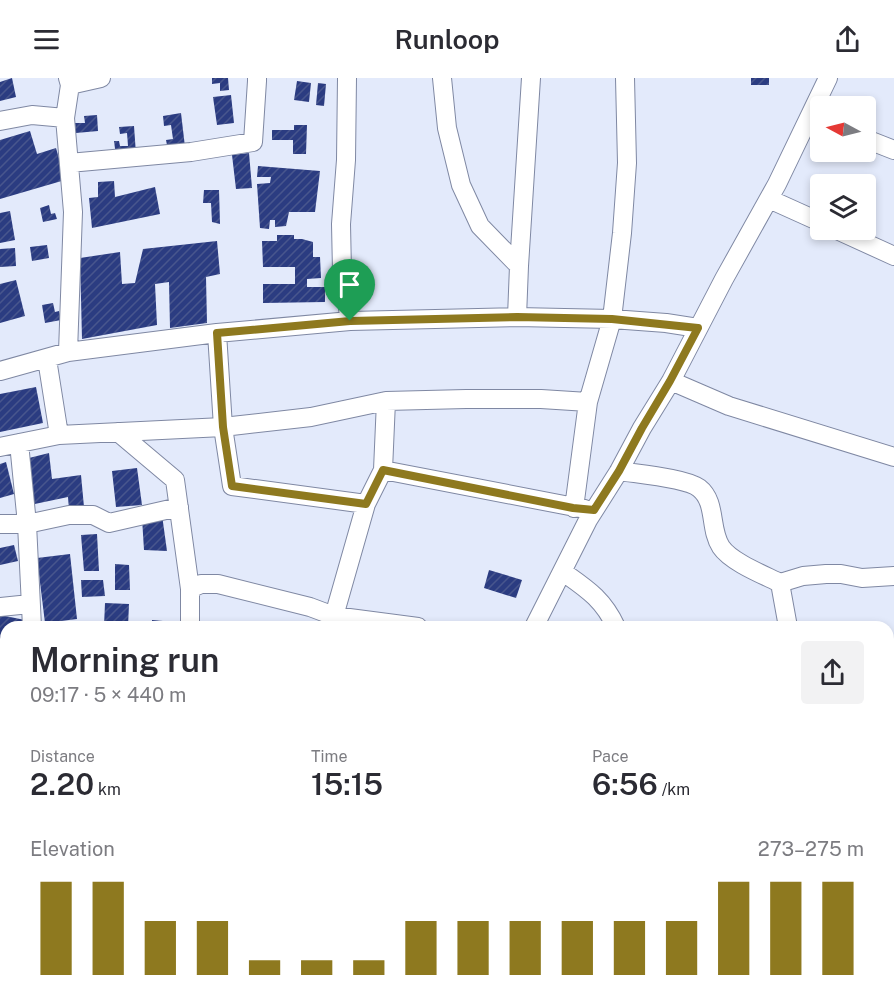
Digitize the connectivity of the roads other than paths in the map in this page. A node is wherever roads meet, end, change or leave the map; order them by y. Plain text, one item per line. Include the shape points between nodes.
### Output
1 (101, 78) edge
2 (256, 78) edge
3 (346, 78) edge
4 (442, 78) edge
5 (531, 78) edge
6 (625, 78) edge
7 (828, 78) edge
8 (69, 81) edge
9 (822, 96) edge
10 (65, 118) junction
11 (0, 121) edge
12 (810, 128) edge
13 (876, 143) edge
14 (894, 150) edge
15 (69, 163) junction
16 (769, 199) junction
17 (810, 217) edge
18 (859, 240) edge
19 (894, 256) edge
20 (519, 266) junction
21 (517, 317) junction
22 (612, 319) junction
23 (350, 321) junction
24 (698, 328) junction
25 (217, 333) junction
26 (68, 352) junction
27 (47, 359) junction
28 (0, 371) edge
29 (670, 381) junction
30 (386, 401) junction
31 (588, 402) junction
32 (223, 427) junction
33 (118, 432) junction
34 (59, 435) junction
35 (19, 443) junction
36 (0, 447) edge
37 (894, 457) edge
38 (383, 470) junction
39 (619, 471) junction
40 (366, 504) junction
41 (179, 507) junction
42 (573, 508) junction
43 (594, 510) junction
44 (0, 524) edge
45 (27, 524) junction
46 (563, 572) junction
47 (894, 576) edge
48 (780, 582) junction
49 (190, 589) junction
50 (30, 604) junction
51 (0, 608) edge
52 (31, 621) edge
53 (189, 621) edge
54 (334, 621) edge
55 (537, 621) edge
56 (613, 621) edge
57 (787, 621) edge

1 - 8 street
2 - 15 street via 253,142
3 - 23 street via 341,224 342,271
4 - 20 street via 447,128 461,185 480,226
5 - 20 street
6 - 22 street via 627,163
7 - 9 street
8 - 10 street
10 - 11 street via 32,115
10 - 15 street
12 - 16 street
13 - 14 street
15 - 26 street via 73,212
16 - 17 street
16 - 24 street
18 - 19 street
20 - 21 street
21 - 22 street
21 - 23 street
22 - 24 street
22 - 31 street
23 - 25 street
24 - 29 street
25 - 26 street
25 - 32 street
26 - 27 street
27 - 28 street
27 - 34 street
29 - 37 street via 729,406
29 - 39 street
30 - 31 street
30 - 32 street via 311,417
30 - 38 street
31 - 42 street
32 - 33 street
32 - 40 street via 232,486
33 - 34 street
33 - 41 street via 174,480
34 - 35 street
35 - 36 street
35 - 45 street
38 - 40 street
38 - 42 street
39 - 43 street
39 - 48 street via 692,483 705,493 716,537 725,552
40 - 54 street
41 - 45 street via 108,523 93,515 69,515
41 - 49 street
42 - 43 street
43 - 46 street
44 - 45 street
45 - 50 street
46 - 55 street
46 - 56 street via 603,604
47 - 48 street via 826,574
48 - 57 street
49 - 53 street
49 - 54 street via 218,584 310,607
50 - 51 street
50 - 52 street

